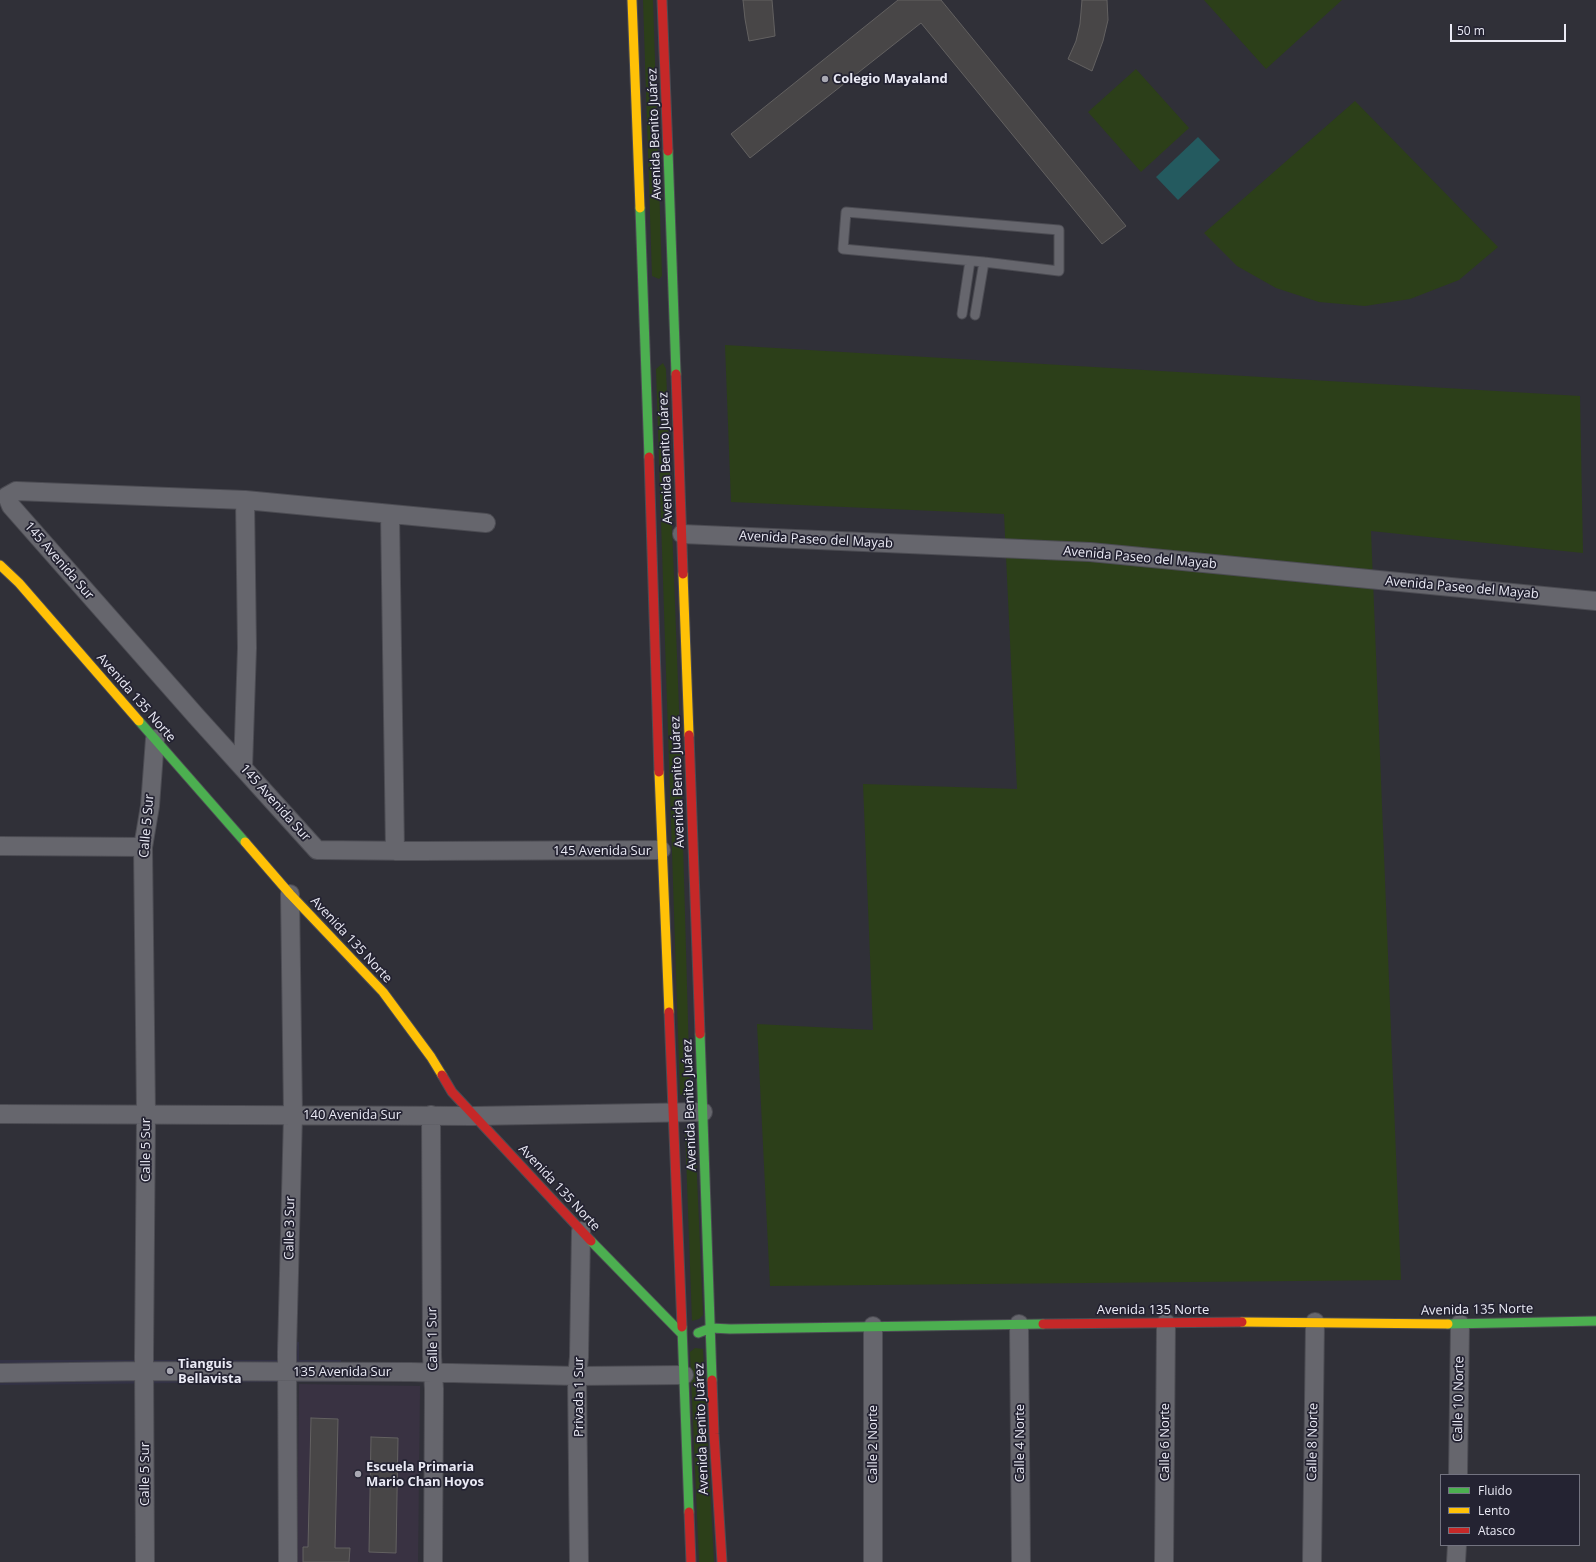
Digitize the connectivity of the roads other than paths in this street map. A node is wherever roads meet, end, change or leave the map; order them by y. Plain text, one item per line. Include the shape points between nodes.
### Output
1 (632, 0) edge
2 (662, 0) edge
3 (970, 261) junction
4 (984, 262) junction
5 (962, 314) dead end
6 (975, 315) dead end
7 (245, 500) junction
8 (390, 514) junction
9 (486, 523) dead end
10 (682, 534) junction
11 (0, 565) edge
12 (1596, 601) edge
13 (154, 739) junction
14 (243, 768) junction
15 (0, 846) edge
16 (144, 847) junction
17 (661, 850) junction
18 (395, 851) junction
19 (290, 894) junction
20 (703, 1112) junction
21 (674, 1113) junction
22 (0, 1114) edge
23 (146, 1115) junction
24 (293, 1115) junction
25 (431, 1115) junction
26 (474, 1116) junction
27 (581, 1231) junction
28 (1596, 1321) edge
29 (1315, 1322) junction
30 (1166, 1323) junction
31 (1019, 1324) junction
32 (1460, 1324) junction
33 (873, 1326) junction
34 (711, 1328) junction
35 (681, 1333) junction
36 (144, 1371) junction
37 (287, 1372) junction
38 (0, 1373) edge
39 (433, 1373) junction
40 (684, 1375) junction
41 (577, 1376) junction
42 (1458, 1474) edge
43 (1456, 1546) edge
44 (145, 1562) edge
45 (288, 1562) edge
46 (433, 1562) edge
47 (579, 1562) edge
48 (690, 1562) edge
49 (722, 1562) edge
50 (873, 1562) edge
51 (1021, 1562) edge
52 (1164, 1562) edge
53 (1312, 1562) edge
54 (1456, 1562) edge

1 - 17 main road, Avenida Benito Juárez
2 - 10 main road, Avenida Benito Juárez
3 - 4 lane
3 - 4 lane via 843,249 846,212 1059,230 1059,271
3 - 5 lane
4 - 6 lane
7 - 8 street
7 - 14 street via 247,648
7 - 14 street, 145 Avenida Sur via 16,491 8,496 11,506
8 - 9 street
8 - 18 street
10 - 12 street, Avenida Paseo del Mayab via 1090,552
10 - 20 main road, Avenida Benito Juárez
11 - 13 main road, Avenida 135 Norte
13 - 16 street, Calle 5 Sur via 150,806
13 - 19 main road, Avenida 135 Norte
14 - 18 street, 145 Avenida Sur via 317,850
15 - 16 street
16 - 23 street, Calle 5 Sur
17 - 18 street, 145 Avenida Sur
17 - 21 main road, Avenida Benito Juárez
19 - 24 street, Calle 3 Sur
19 - 26 main road, Avenida 135 Norte via 383,992 431,1057 452,1092
20 - 21 street, 140 Avenida Sur
20 - 34 main road, Avenida Benito Juárez
21 - 26 street, 140 Avenida Sur
21 - 35 main road, Avenida Benito Juárez
22 - 23 street, 140 Avenida Sur
23 - 24 street, 140 Avenida Sur
23 - 36 street, Calle 5 Sur
24 - 25 street, 140 Avenida Sur
24 - 37 street, Calle 3 Sur
25 - 26 street, 140 Avenida Sur
25 - 39 street, Calle 1 Sur
26 - 27 main road, Avenida 135 Norte
27 - 35 main road, Avenida 135 Norte
27 - 41 street, Privada 1 Sur
28 - 32 main road, Avenida 135 Norte
29 - 30 main road, Avenida 135 Norte
29 - 32 main road, Avenida 135 Norte
29 - 53 street, Calle 8 Norte
30 - 31 main road, Avenida 135 Norte
30 - 52 street, Calle 6 Norte
31 - 33 main road, Avenida 135 Norte
31 - 51 street, Calle 4 Norte
32 - 42 street, Calle 10 Norte
33 - 34 main road, Avenida 135 Norte
33 - 50 street, Calle 2 Norte
34 - 35 main road, Avenida 135 Norte via 700,1333
34 - 49 main road, Avenida Benito Juárez
35 - 40 main road, Avenida Benito Juárez
36 - 37 street, 135 Avenida Sur
36 - 38 street, 135 Avenida Sur
36 - 44 street, Calle 5 Sur
37 - 39 street, 135 Avenida Sur
37 - 45 street, Calle 3 Sur
39 - 41 street, 135 Avenida Sur
39 - 46 street, Calle 1 Sur
40 - 41 street, 135 Avenida Sur
40 - 48 main road, Avenida Benito Juárez
41 - 47 street, Privada 1 Sur
43 - 54 street

